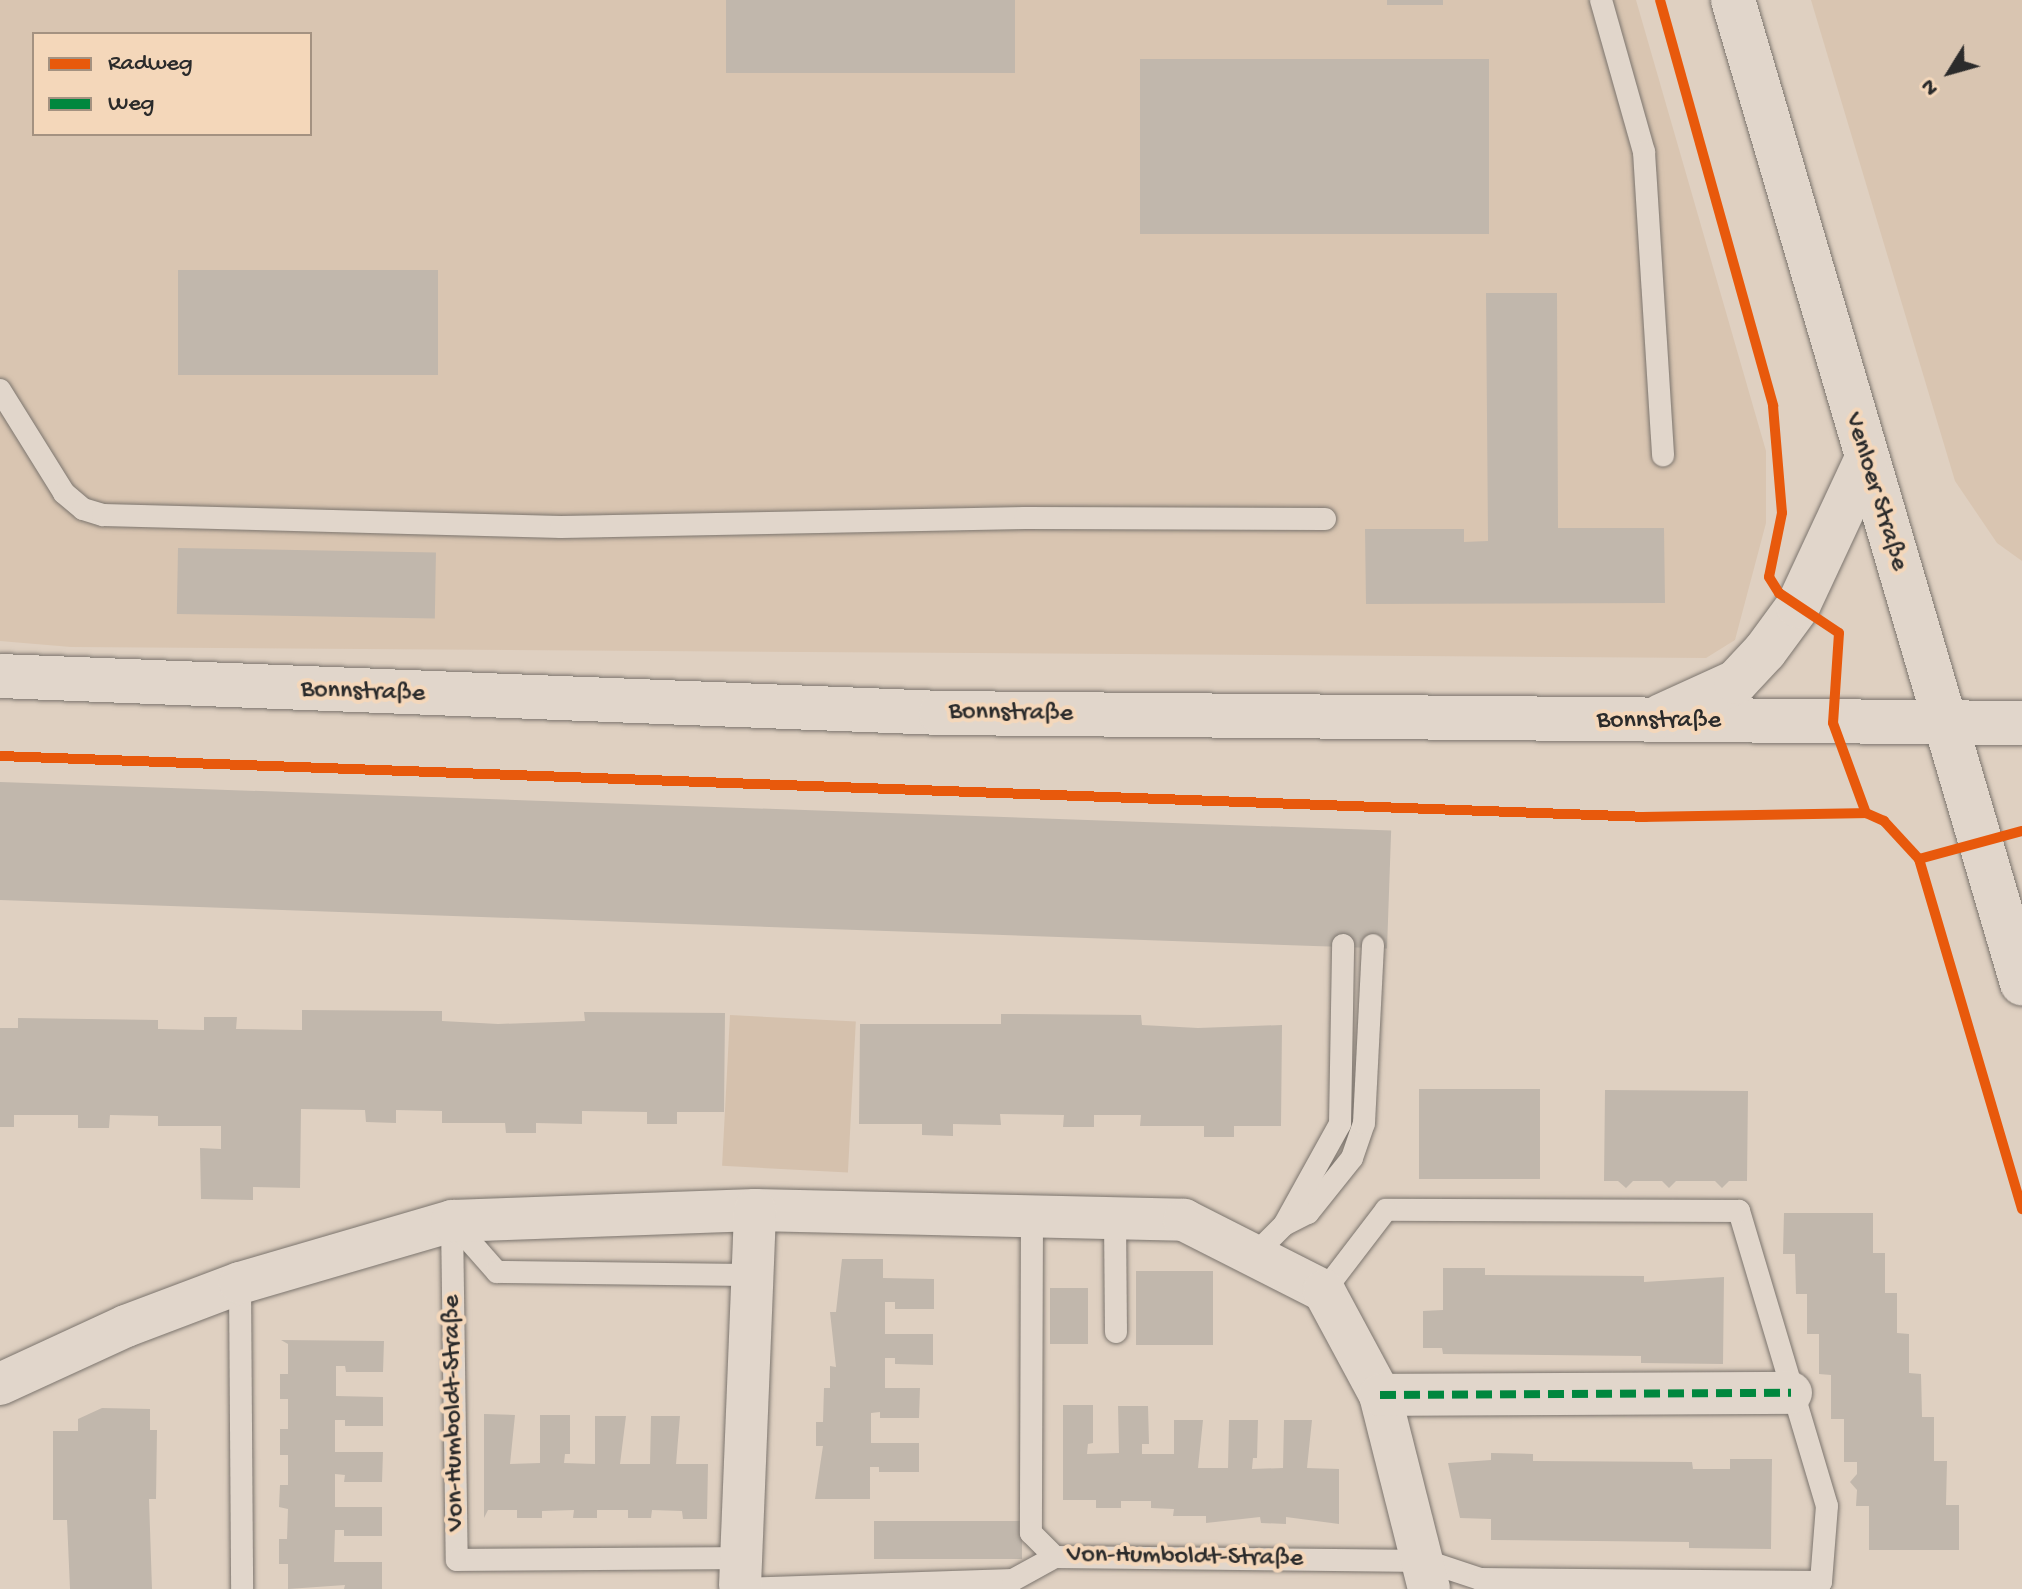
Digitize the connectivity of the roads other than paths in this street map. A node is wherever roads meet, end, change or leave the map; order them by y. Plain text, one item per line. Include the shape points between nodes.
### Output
1 (1601, 0) edge
2 (1733, 0) edge
3 (0, 390) edge
4 (1663, 455) dead end
5 (1865, 462) junction
6 (1325, 519) dead end
7 (0, 676) edge
8 (1648, 722) junction
9 (1948, 723) junction
10 (2022, 723) edge
11 (1343, 945) dead end
12 (1373, 945) dead end
13 (2022, 983) edge
14 (755, 1210) junction
15 (1032, 1216) junction
16 (1115, 1219) junction
17 (452, 1221) junction
18 (1270, 1239) junction
19 (755, 1275) junction
20 (240, 1283) junction
21 (1324, 1291) junction
22 (1116, 1332) dead end
23 (0, 1384) edge
24 (1791, 1393) junction
25 (1380, 1395) junction
26 (1055, 1557) junction
27 (1427, 1575) edge
28 (740, 1578) edge
29 (242, 1589) edge

1 - 4 lane via 1644,152
2 - 5 main road, Venloer Straße
3 - 6 lane via 64,493 83,509 103,515 561,527 1025,518
5 - 8 main road via 1798,606 1765,651 1736,682
5 - 9 main road, Venloer Straße
7 - 8 main road, Bonnstraße via 941,713
8 - 9 main road, Bonnstraße
9 - 10 main road, Bonnstraße
9 - 13 main road, Venloer Straße
11 - 18 lane via 1340,1124
12 - 18 lane via 1364,1123 1352,1158 1308,1213
14 - 15 street
14 - 17 street
14 - 19 street
15 - 16 street
15 - 26 lane, Von-Humboldt-Straße via 1031,1533
16 - 18 street via 1184,1220
16 - 22 lane
17 - 19 lane via 497,1272
17 - 20 street
17 - 28 lane, Von-Humboldt-Straße via 457,1560
18 - 21 street
19 - 28 street
20 - 23 street via 126,1326
20 - 29 lane
21 - 24 lane, Von-Humboldt-Straße via 1386,1210 1739,1211
21 - 25 street
24 - 25 street
24 - 27 lane, Von-Humboldt-Straße via 1827,1506 1821,1582
25 - 27 street
26 - 27 lane, Von-Humboldt-Straße
26 - 28 lane via 1013,1580

